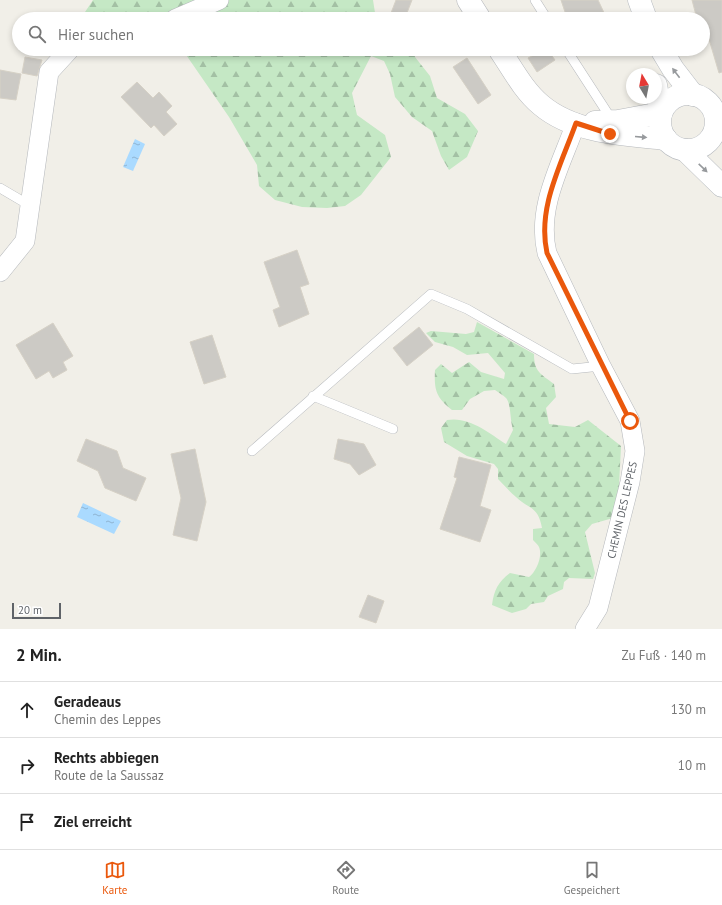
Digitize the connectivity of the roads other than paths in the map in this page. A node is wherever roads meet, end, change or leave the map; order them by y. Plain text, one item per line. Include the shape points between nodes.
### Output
1 (219, 0) edge
2 (468, 0) edge
3 (535, 0) edge
4 (640, 0) edge
5 (191, 12) edge
6 (476, 12) edge
7 (543, 12) edge
8 (644, 12) edge
9 (64, 56) edge
10 (504, 56) edge
11 (571, 56) edge
12 (653, 56) edge
13 (665, 56) edge
14 (654, 68) edge
15 (693, 95) junction
16 (659, 104) edge
17 (661, 113) junction
18 (613, 122) junction
19 (576, 123) junction
20 (718, 131) edge
21 (666, 139) junction
22 (685, 150) junction
23 (722, 186) edge
24 (0, 188) edge
25 (30, 205) junction
26 (0, 272) edge
27 (601, 366) junction
28 (313, 396) junction
29 (393, 429) dead end
30 (252, 451) dead end
31 (585, 629) edge

1 - 5 street
2 - 6 main road
3 - 7 lane
4 - 8 main road
9 - 25 street via 49,72
10 - 19 main road via 522,84 541,105 558,116
11 - 18 lane
12 - 14 main road
15 -> 13 main road
15 - 17 main road via 682,95 672,100
15 - 20 main road via 708,102 714,112
16 - 17 main road
17 - 18 main road
17 - 21 main road via 660,124
18 - 19 main road
19 -> 21 main road via 610,134
19 - 27 street, CHEMIN DES LEPPES via 545,208 543,238 547,253
20 - 22 main road via 699,148
21 - 22 main road via 674,147
22 -> 23 main road
24 - 25 lane
25 - 26 street via 25,241
27 - 28 lane via 572,369 467,309 431,294
27 - 31 street, CHEMIN DES LEPPES via 630,421 635,451 630,482 598,608
28 - 29 lane
28 - 30 lane

